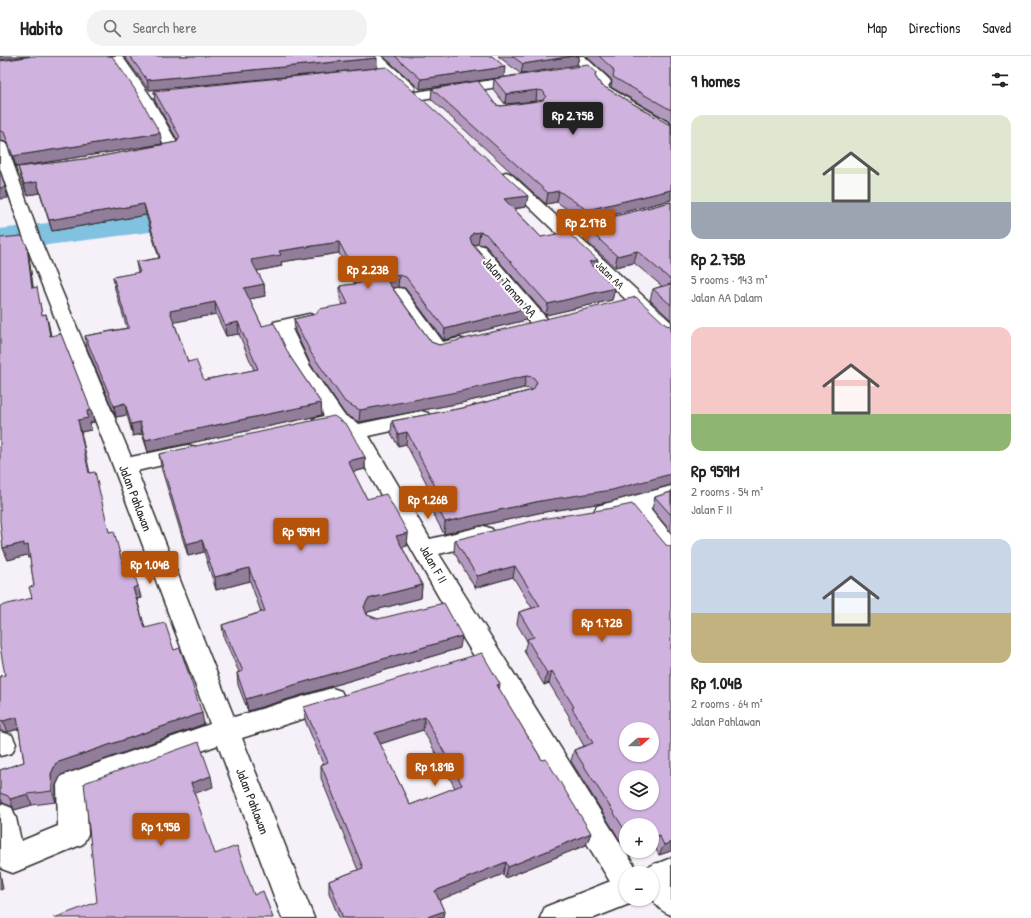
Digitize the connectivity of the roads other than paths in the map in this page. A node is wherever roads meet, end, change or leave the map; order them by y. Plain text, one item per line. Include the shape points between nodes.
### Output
1 (115, 56) edge
2 (372, 56) edge
3 (576, 56) edge
4 (503, 68) edge
5 (589, 69) junction
6 (573, 71) edge
7 (390, 72) junction
8 (374, 74) edge
9 (534, 78) edge
10 (518, 80) junction
11 (481, 85) junction
12 (159, 96) edge
13 (416, 96) junction
14 (144, 97) junction
15 (490, 98) edge
16 (427, 106) edge
17 (671, 113) edge
18 (651, 118) junction
19 (671, 130) edge
20 (0, 146) edge
21 (137, 154) edge
22 (495, 167) edge
23 (10, 170) edge
24 (586, 228) edge
25 (566, 233) junction
26 (478, 250) edge
27 (398, 293) edge
28 (637, 300) junction
29 (615, 306) edge
30 (309, 320) edge
31 (522, 329) edge
32 (671, 332) edge
33 (474, 341) edge
34 (438, 415) edge
35 (346, 426) junction
36 (299, 428) edge
37 (208, 448) edge
38 (124, 466) junction
39 (671, 494) edge
40 (634, 505) junction
41 (588, 514) edge
42 (502, 530) edge
43 (425, 549) junction
44 (671, 550) edge
45 (454, 601) junction
46 (431, 606) edge
47 (352, 693) edge
48 (225, 731) junction
49 (0, 819) edge
50 (619, 870) edge
51 (619, 893) edge
52 (298, 918) edge
53 (556, 918) edge

1 - 14 street
2 - 7 street
3 - 5 street
4 - 10 street
5 - 6 street
5 - 18 street via 604,82 601,85 605,91
7 - 8 street
7 - 13 street
9 - 10 street
10 - 11 street
11 - 13 street
11 - 15 street
12 - 14 street
13 - 16 street
14 - 21 street via 173,148
17 - 18 street
18 - 19 street
20 - 23 street, Jalan Pahlawan
22 - 25 street, Jalan AA
23 - 38 street, Jalan Pahlawan via 27,237
24 - 25 street
25 - 28 street, Jalan AA
26 - 31 street, Jalan Taman AA via 549,322
27 - 33 street via 438,349
28 - 29 street
28 - 32 street, Jalan AA
30 - 35 street, Jalan F II via 281,326 301,366
34 - 35 street
35 - 36 street
35 - 43 street, Jalan F II
37 - 38 street
38 - 48 street, Jalan Pahlawan
39 - 40 street
40 - 41 street
40 - 44 street
42 - 43 street
43 - 45 street, Jalan F II
45 - 46 street
45 - 50 street, Jalan F II via 475,656
47 - 48 street
48 - 49 street via 71,785 73,834 13,859 8,849 2,818
48 - 52 street, Jalan Pahlawan
51 - 53 street

